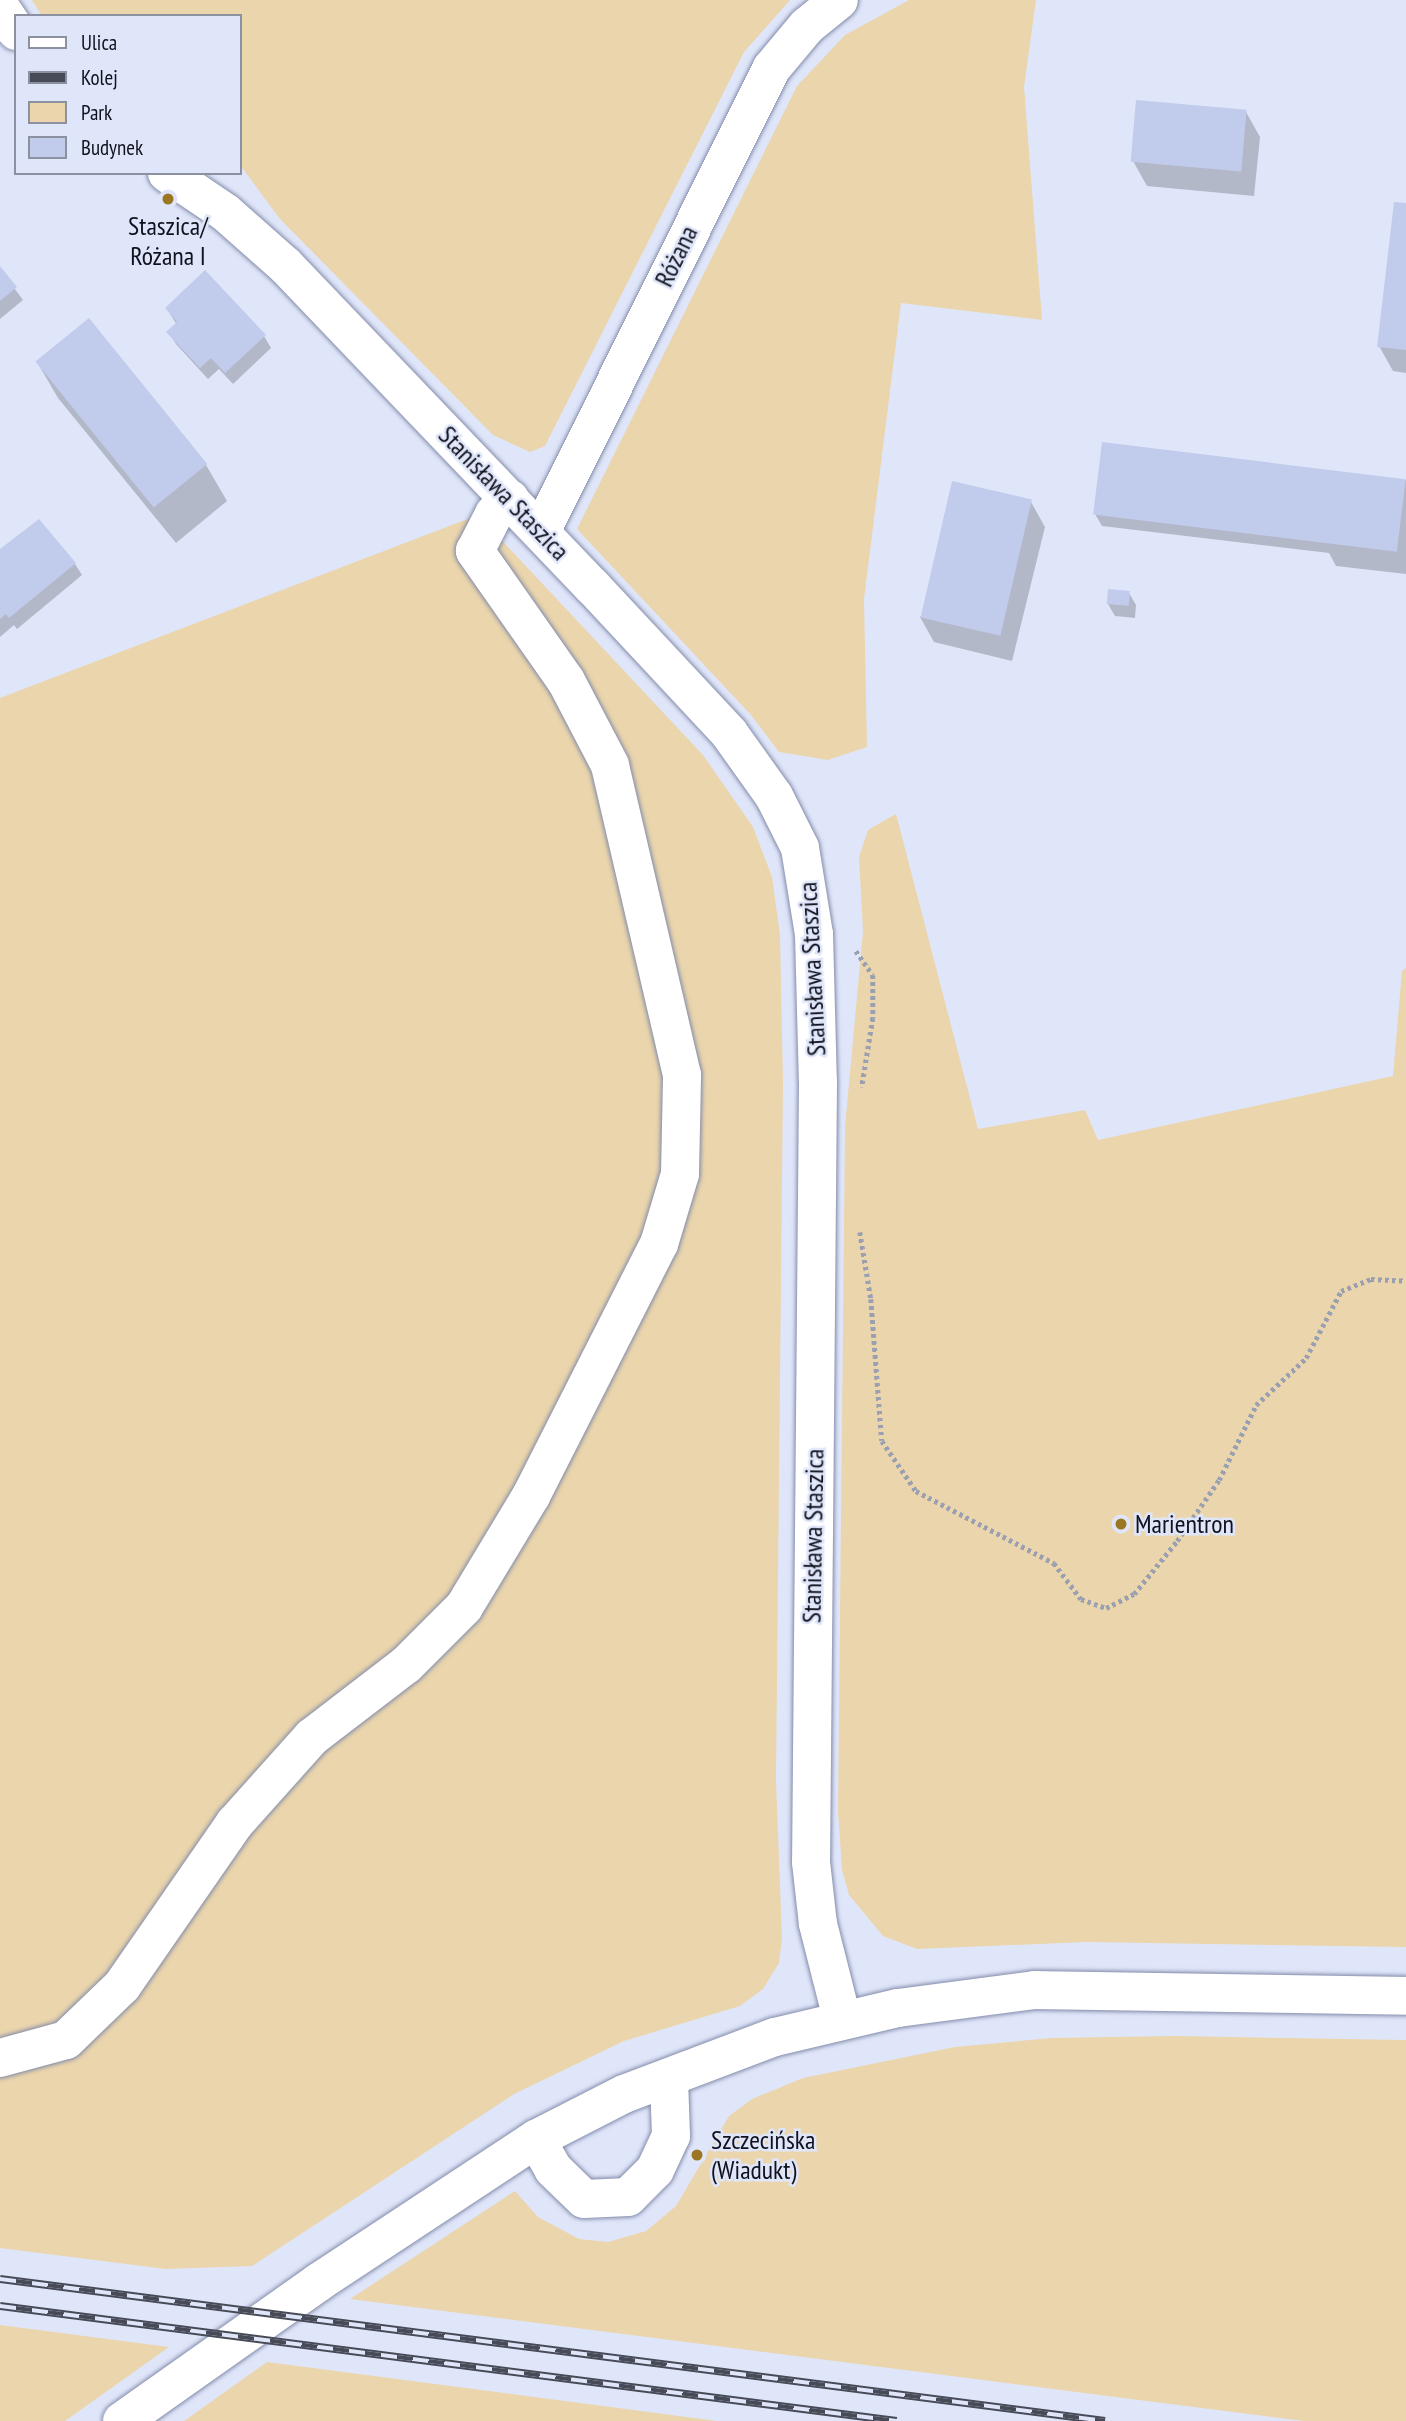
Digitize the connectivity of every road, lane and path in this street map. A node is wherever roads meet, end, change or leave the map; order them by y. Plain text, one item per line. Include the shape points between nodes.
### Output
1 (839, 0) edge
2 (0, 7) edge
3 (14, 28) edge
4 (170, 175) edge
5 (510, 499) junction
6 (541, 532) junction
7 (851, 944) dead end
8 (859, 1101) dead end
9 (859, 1223) dead end
10 (1406, 1281) edge
11 (1406, 1996) edge
12 (842, 2019) junction
13 (0, 2058) edge
14 (669, 2078) junction
15 (536, 2139) junction
16 (122, 2421) edge

1 - 6 street, Różana via 807,26 771,69
2 - 3 street
4 - 5 street, Stanisława Staszica via 226,213 286,266
5 - 6 street, Stanisława Staszica
5 - 13 street via 495,514 475,551 566,681 610,765 682,1075 680,1174 659,1244 531,1496 464,1607 406,1665 312,1737 235,1823 122,1986 66,2040
6 - 12 street, Stanisława Staszica via 736,741 783,811 806,870 814,934 818,1082 811,1862 818,1924
7 - 8 path via 873,975 873,1018
9 - 10 path via 871,1299 883,1441 916,1491 1054,1563 1081,1600 1106,1608 1134,1594 1177,1541 1219,1480 1256,1405 1306,1358 1341,1291 1371,1279
11 - 12 street via 1035,1990
12 - 14 street via 764,2041
14 - 15 street via 624,2094
14 - 15 street via 671,2136 655,2170 628,2197 584,2199 553,2169
15 - 16 street via 318,2282

